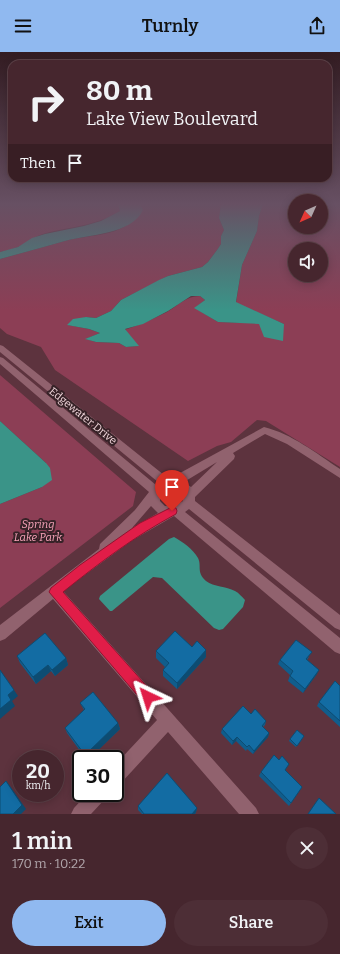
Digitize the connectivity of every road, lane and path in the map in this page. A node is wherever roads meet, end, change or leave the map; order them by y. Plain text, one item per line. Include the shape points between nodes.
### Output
1 (0, 348) edge
2 (0, 353) edge
3 (0, 360) edge
4 (17, 362) junction
5 (243, 444) junction
6 (340, 474) edge
7 (170, 483) junction
8 (155, 493) junction
9 (190, 499) junction
10 (174, 511) junction
11 (84, 568) junction
12 (55, 592) junction
13 (340, 623) edge
14 (0, 634) edge
15 (340, 647) edge
16 (168, 720) junction
17 (124, 766) edge
18 (91, 802) edge
19 (80, 814) edge
20 (250, 814) edge

1 - 4 street, Edgewater Drive
2 - 4 street via 10,361
3 - 8 street, Edgewater Drive
4 - 7 street, Edgewater Drive
5 - 6 street via 264,430 272,432
5 - 7 street
5 - 9 street
7 - 8 street
7 - 9 street via 185,488
8 - 10 street via 158,506 167,511
8 - 11 street via 139,513
9 - 10 street via 182,509
9 - 13 street
10 - 11 street via 145,525
10 - 15 street
11 - 12 street
12 - 14 street
12 - 16 street
16 - 17 street
16 - 20 street
18 - 19 street

